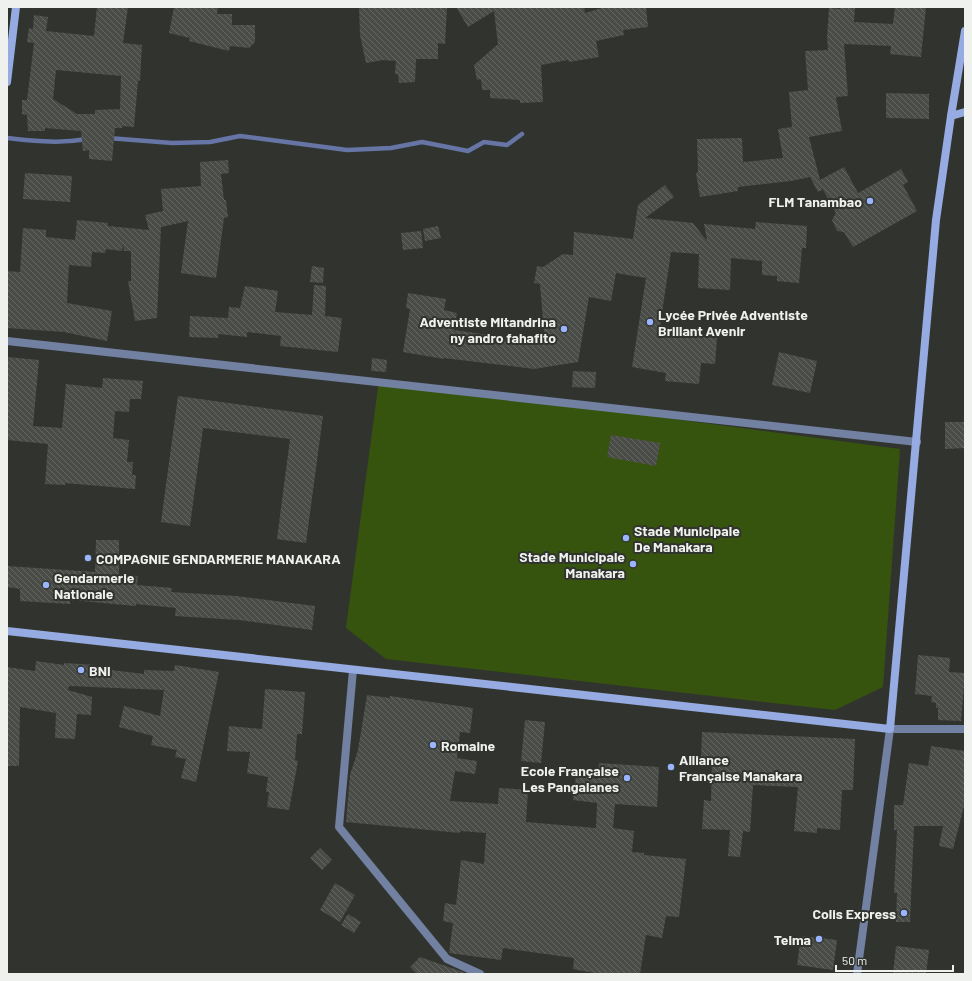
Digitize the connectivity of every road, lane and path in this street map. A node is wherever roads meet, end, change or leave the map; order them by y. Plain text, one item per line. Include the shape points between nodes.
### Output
1 (16, 7) edge
2 (965, 31) edge
3 (7, 82) edge
4 (965, 112) edge
5 (951, 116) junction
6 (7, 341) edge
7 (917, 442) junction
8 (7, 632) edge
9 (353, 670) junction
10 (890, 729) junction
11 (965, 729) edge
12 (480, 974) edge
13 (857, 974) edge

1 - 3 main road
2 - 5 main road
4 - 5 main road
5 - 7 main road via 936,220
6 - 7 street
7 - 10 main road
8 - 9 main road
9 - 10 main road
9 - 12 street via 339,827 447,959
10 - 11 street
10 - 13 street

